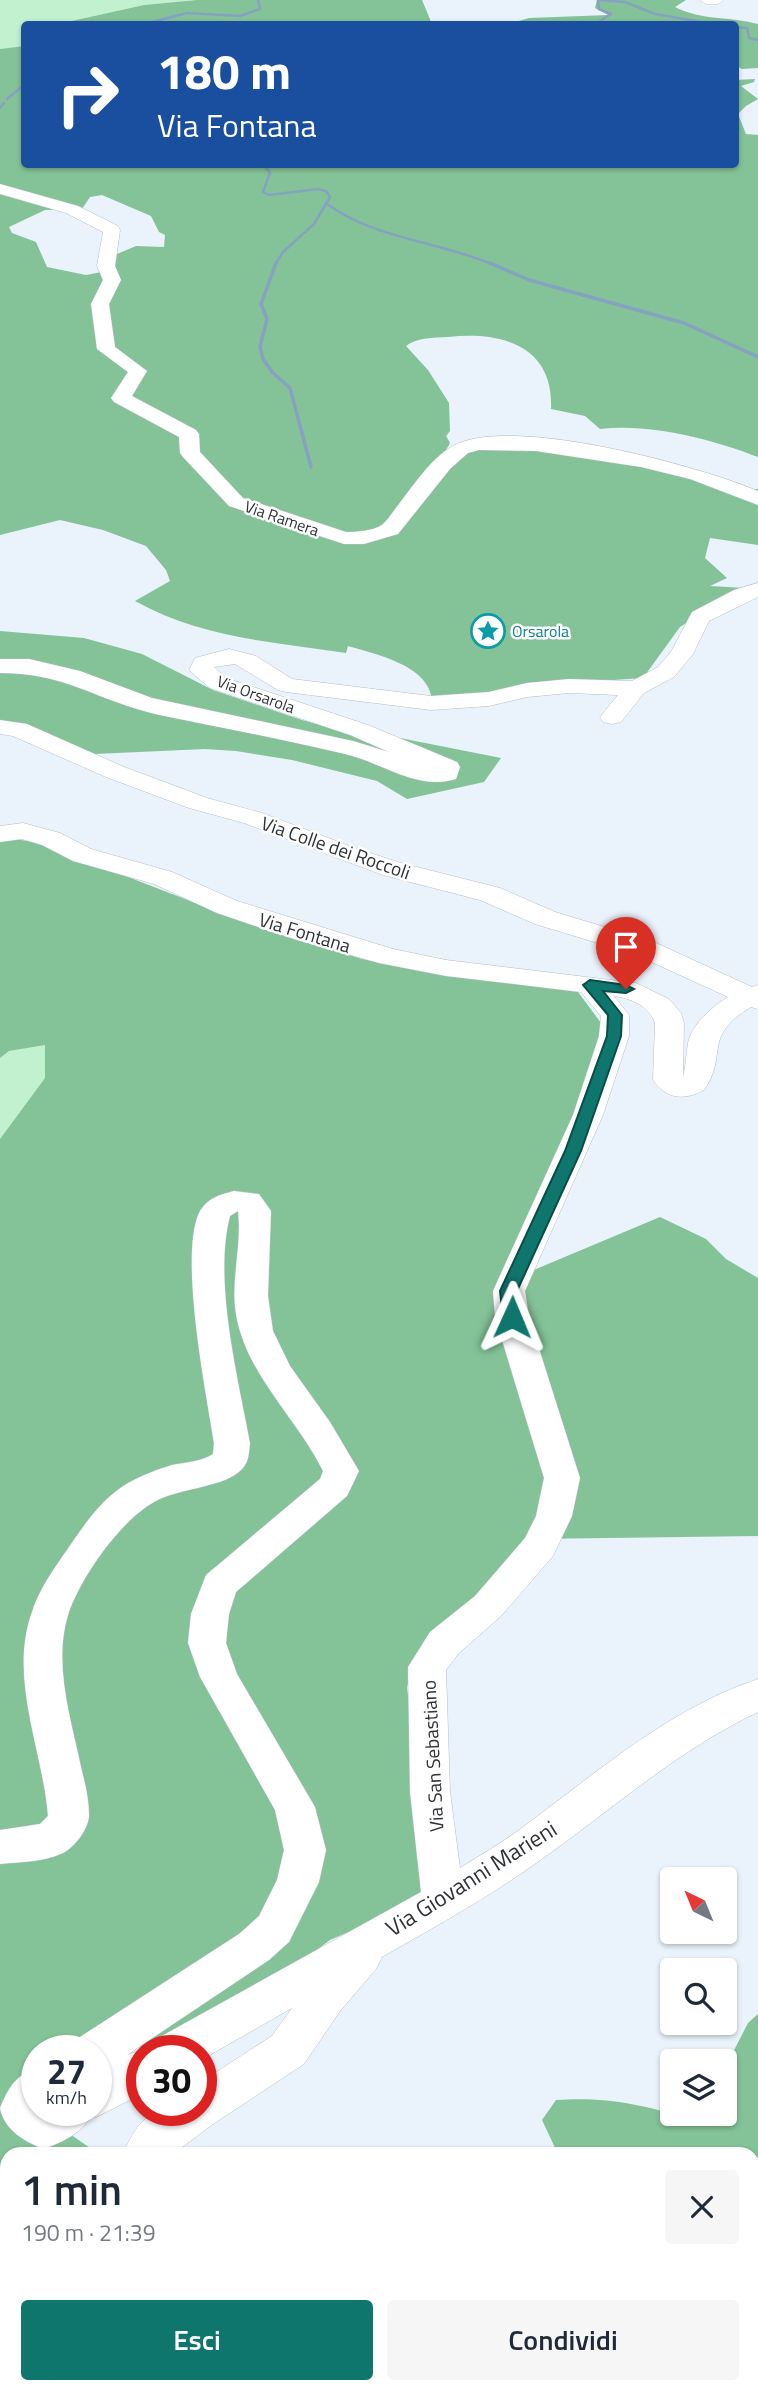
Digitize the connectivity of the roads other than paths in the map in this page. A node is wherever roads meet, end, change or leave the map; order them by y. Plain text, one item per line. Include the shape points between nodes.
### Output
1 (707, 0) edge
2 (717, 0) edge
3 (0, 189) edge
4 (758, 499) edge
5 (758, 590) edge
6 (0, 666) edge
7 (636, 688) junction
8 (612, 717) dead end
9 (0, 727) edge
10 (0, 834) edge
11 (606, 987) junction
12 (756, 1002) edge
13 (758, 1024) edge
14 (758, 1695) edge
15 (0, 1847) edge
16 (443, 1901) junction
17 (379, 1937) junction
18 (204, 2035) edge
19 (112, 2042) edge
20 (217, 2097) edge
21 (174, 2126) edge
22 (151, 2147) edge

1 - 2 street
3 - 4 street, Via Ramera via 51,203 112,230 106,267 112,280 100,304 106,349 138,371 121,398 189,434 190,453 236,502 344,538 372,536 390,528 448,460 478,442 655,463
5 - 7 street via 700,617 666,672
6 - 7 street, Via Orsarola via 29,666 80,678 145,704 353,748 437,777 447,774 448,766 348,726 218,683 201,670 202,663 237,657 263,667 286,685 431,703 569,686
7 - 8 street
9 - 12 street, Via Colle dei Roccoli via 18,729 139,781 343,853 490,894 545,918 644,948
10 - 11 street, Via Fontana via 23,831 82,855 163,878 239,911 389,957
11 - 12 street via 645,995 666,1009 670,1019 668,1080 677,1088 692,1085 699,1076 705,1037 721,1016
11 - 16 street, Via San Sebastiano via 615,1015 614,1036 583,1125 509,1291 512,1317 562,1478 554,1516 540,1546 488,1606 444,1643 427,1667 430,1791
12 - 13 street
14 - 16 street, Via Giovanni Marieni via 704,1720 530,1845
15 - 19 street via 50,1840 69,1818 50,1715 44,1651 49,1616 64,1583 107,1520 140,1493 173,1478 213,1471 230,1460 232,1443 214,1333 210,1232 223,1205 248,1201 255,1211 252,1308 262,1345 341,1471 334,1487 219,1586 207,1643 219,1677 295,1807 305,1850 298,1882 274,1928 211,1978
16 - 17 street, Via Giovanni Marieni
17 - 18 street, Via Giovanni Marieni
17 - 20 street via 325,1997 288,2050
21 - 22 street

